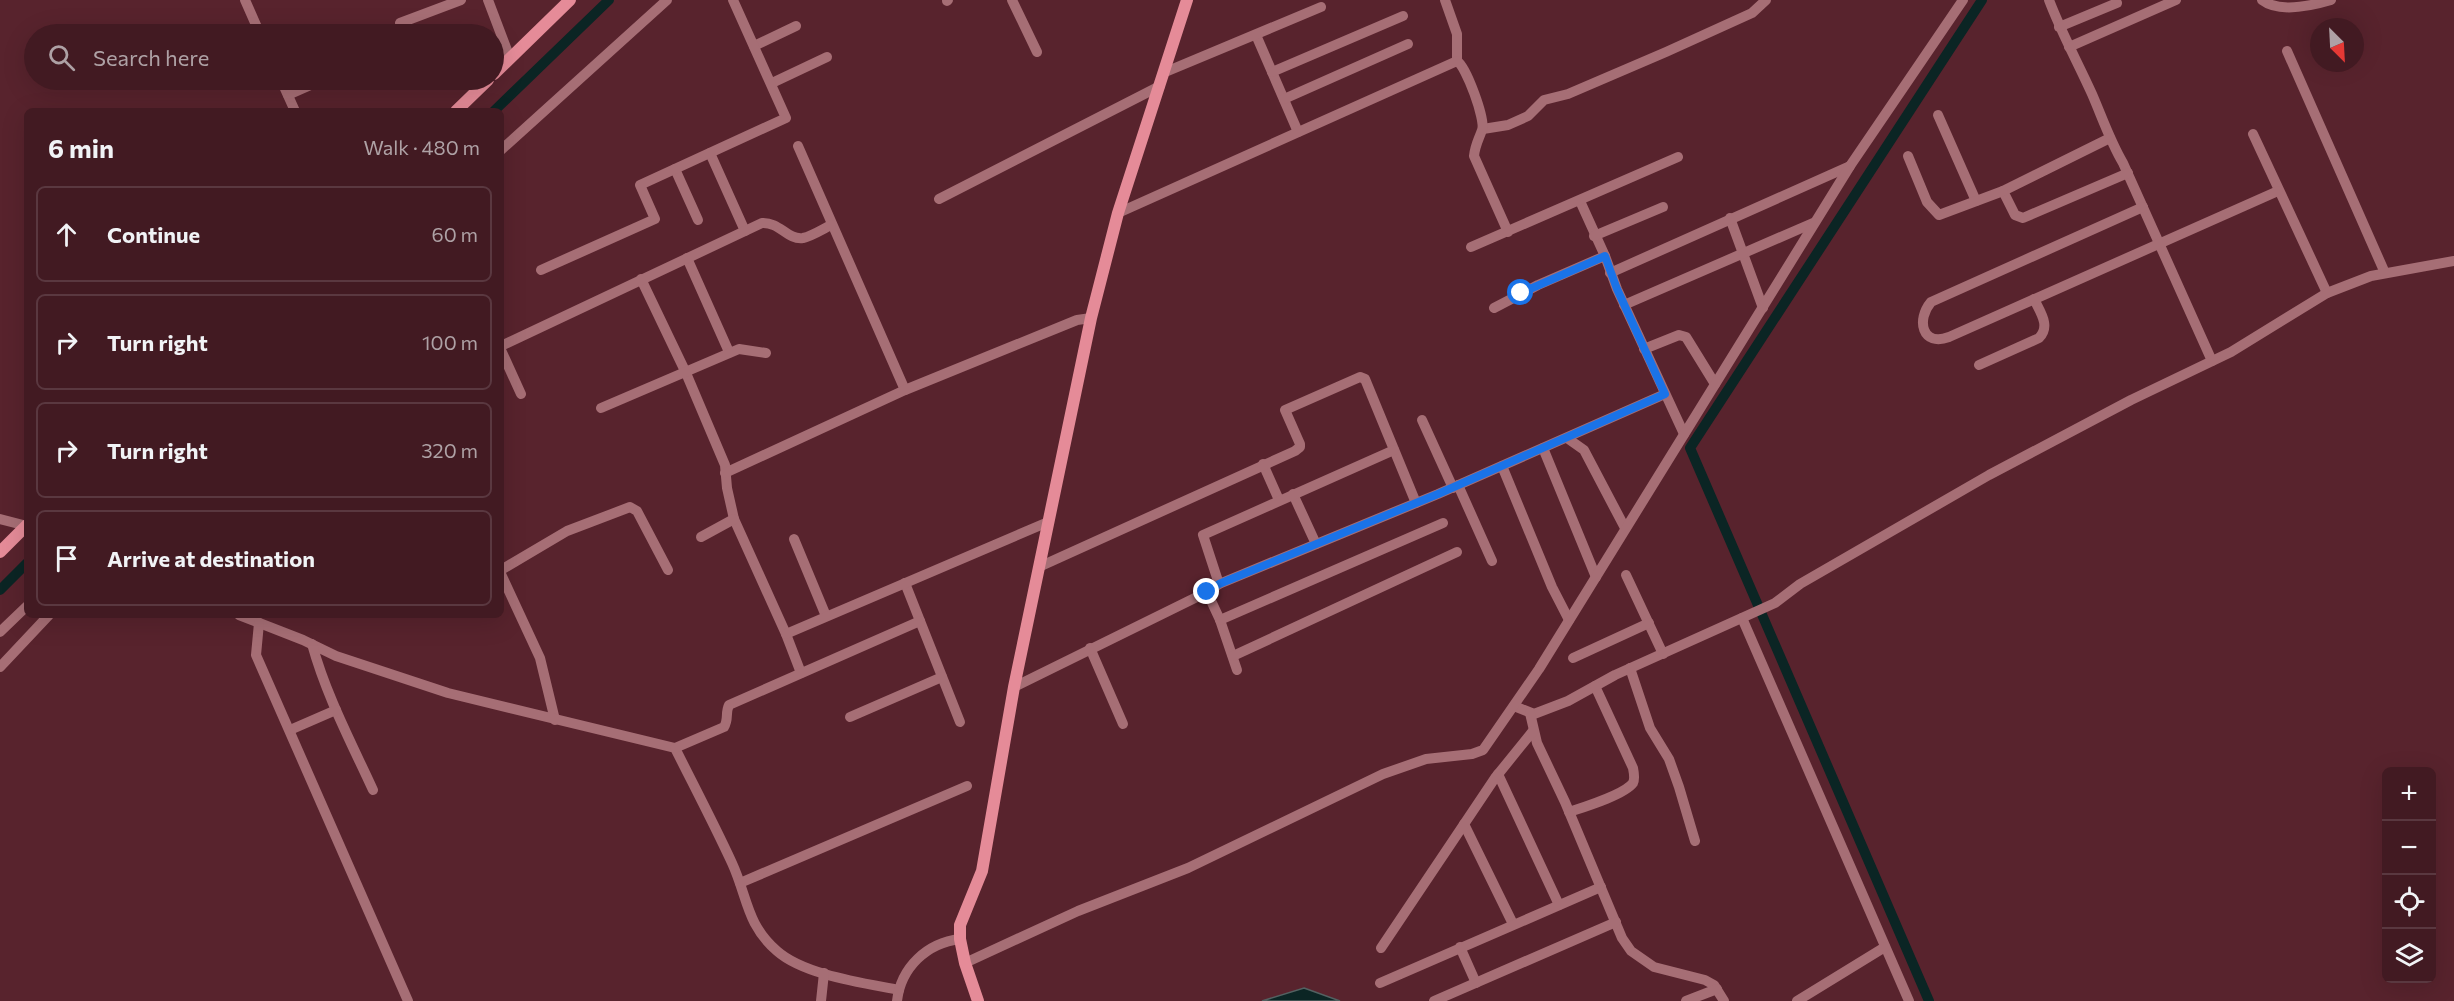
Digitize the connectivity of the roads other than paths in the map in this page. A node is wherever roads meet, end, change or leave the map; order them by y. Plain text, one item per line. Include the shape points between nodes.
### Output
1 (245, 0) edge
2 (461, 0) edge
3 (488, 0) edge
4 (570, 0) edge
5 (667, 0) edge
6 (733, 0) edge
7 (1012, 0) edge
8 (1187, 0) edge
9 (1444, 0) edge
10 (1766, 0) edge
11 (1963, 0) edge
12 (2049, 0) edge
13 (2176, 0) edge
14 (2262, 0) edge
15 (2331, 0) edge
16 (2117, 3) dead end
17 (1321, 7) dead end
18 (1403, 15) dead end
19 (256, 24) edge
20 (400, 24) edge
21 (497, 24) edge
22 (795, 26) dead end
23 (2059, 27) junction
24 (1256, 35) junction
25 (504, 42) edge
26 (1408, 44) dead end
27 (754, 46) junction
28 (2069, 48) junction
29 (2287, 51) dead end
30 (1037, 52) dead end
31 (827, 57) dead end
32 (510, 58) junction
33 (1457, 61) junction
34 (504, 64) edge
35 (1272, 72) junction
36 (1163, 73) junction
37 (772, 83) junction
38 (1161, 86) junction
39 (286, 90) edge
40 (299, 90) edge
41 (478, 90) edge
42 (288, 95) junction
43 (1284, 99) junction
44 (294, 108) edge
45 (459, 108) edge
46 (1938, 115) dead end
47 (1483, 129) junction
48 (1298, 132) junction
49 (2253, 134) dead end
50 (2110, 138) junction
51 (798, 146) dead end
52 (504, 147) edge
53 (710, 153) junction
54 (1908, 156) dead end
55 (1678, 157) dead end
56 (1850, 166) junction
57 (675, 169) junction
58 (2128, 173) junction
59 (2003, 191) junction
60 (2278, 191) junction
61 (939, 199) dead end
62 (1580, 201) junction
63 (1976, 201) junction
64 (1663, 207) dead end
65 (2143, 207) junction
66 (1118, 213) junction
67 (1730, 218) junction
68 (698, 220) dead end
69 (1813, 223) junction
70 (831, 225) junction
71 (745, 231) junction
72 (1508, 232) junction
73 (1594, 236) junction
74 (2160, 244) junction
75 (1470, 247) dead end
76 (1744, 253) junction
77 (1605, 256) junction
78 (687, 258) junction
79 (2454, 261) edge
80 (541, 270) dead end
81 (1610, 273) junction
82 (2385, 273) junction
83 (641, 279) junction
84 (2327, 292) junction
85 (2034, 299) junction
86 (1624, 305) junction
87 (1494, 308) dead end
88 (1763, 308) junction
89 (1091, 318) junction
90 (504, 347) edge
91 (1644, 349) junction
92 (729, 352) junction
93 (766, 353) dead end
94 (504, 355) edge
95 (2212, 361) junction
96 (1979, 365) dead end
97 (686, 373) junction
98 (1715, 384) junction
99 (905, 390) junction
100 (521, 394) dead end
101 (1665, 394) junction
102 (602, 408) dead end
103 (1422, 420) dead end
104 (1683, 434) junction
105 (1567, 438) junction
106 (1543, 448) junction
107 (1394, 450) junction
108 (1263, 464) junction
109 (1502, 466) junction
110 (725, 473) junction
111 (1455, 486) junction
112 (1293, 494) junction
113 (1280, 500) junction
114 (1416, 503) junction
115 (0, 519) edge
116 (734, 519) junction
117 (1048, 522) junction
118 (1443, 522) dead end
119 (24, 524) edge
120 (24, 528) edge
121 (1626, 528) junction
122 (701, 537) dead end
123 (794, 539) dead end
124 (1316, 544) junction
125 (0, 552) edge
126 (1457, 552) dead end
127 (1492, 561) dead end
128 (1041, 566) junction
129 (504, 570) edge
130 (668, 570) dead end
131 (1626, 575) dead end
132 (1596, 577) junction
133 (504, 579) edge
134 (905, 583) junction
135 (1219, 584) junction
136 (1207, 592) junction
137 (24, 609) edge
138 (826, 616) junction
139 (1745, 617) junction
140 (46, 618) edge
141 (246, 618) edge
142 (1220, 620) junction
143 (1569, 620) junction
144 (920, 621) junction
145 (259, 623) junction
146 (1648, 623) junction
147 (0, 632) edge
148 (786, 633) junction
149 (312, 644) junction
150 (1090, 648) junction
151 (1663, 654) junction
152 (1233, 656) junction
153 (1573, 658) dead end
154 (0, 667) edge
155 (1630, 668) junction
156 (1237, 669) dead end
157 (801, 673) junction
158 (942, 676) junction
159 (1595, 686) junction
160 (1014, 687) junction
161 (336, 710) junction
162 (1523, 711) junction
163 (850, 717) dead end
164 (555, 720) junction
165 (960, 722) dead end
166 (1124, 724) dead end
167 (290, 730) junction
168 (1533, 731) junction
169 (675, 748) junction
170 (1498, 774) junction
171 (968, 786) dead end
172 (374, 790) dead end
173 (1569, 812) junction
174 (1464, 824) junction
175 (1695, 841) dead end
176 (740, 883) junction
177 (1600, 887) junction
178 (1559, 905) junction
179 (1616, 922) junction
180 (1513, 924) junction
181 (960, 939) junction
182 (1885, 946) junction
183 (1460, 947) junction
184 (1381, 948) dead end
185 (965, 963) junction
186 (824, 973) junction
187 (1380, 983) dead end
188 (1476, 983) junction
189 (1717, 989) junction
190 (898, 995) edge
191 (408, 1001) edge
192 (821, 1001) edge
193 (978, 1001) edge
194 (1434, 1001) edge
195 (1686, 1001) edge
196 (1724, 1001) edge
197 (1797, 1001) edge
198 (1909, 1001) edge

1 - 19 street
2 - 20 street
3 - 21 street
4 - 32 street
5 - 52 street
6 - 27 street
7 - 30 street
8 - 36 street
9 - 33 street via 1457,34
10 - 47 street via 1752,13 1656,57 1568,94 1544,100 1528,117
11 - 56 street
12 - 23 street
13 - 28 street
14 - 15 street via 2267,4 2302,6
16 - 23 street
17 - 24 street
18 - 35 street
22 - 27 street
23 - 28 street
24 - 35 street
24 - 36 street
25 - 32 street
26 - 43 street
27 - 37 street
28 - 50 street
29 - 82 street
31 - 37 street
32 - 34 street
33 - 47 street via 1465,69
33 - 48 street
35 - 43 street
36 - 38 street
37 - 53 street via 786,118
38 - 61 street
38 - 66 street
39 - 42 street
40 - 42 street
41 - 45 street
42 - 44 street
43 - 48 street
46 - 63 street
47 - 72 street via 1474,156
48 - 66 street
49 - 60 street
50 - 58 street
50 - 59 street
51 - 70 street
53 - 57 street
53 - 71 street
54 - 63 street via 1935,213 1943,215
55 - 62 street
56 - 67 street
56 - 69 street
57 - 68 street
57 - 80 street via 640,186 655,219
58 - 59 street via 2023,218 2015,215
58 - 65 street
59 - 63 street
60 - 74 street
60 - 84 street
62 - 72 street
62 - 73 street
64 - 73 street
65 - 74 street
65 - 85 street via 1931,302 1924,312 1923,324 1931,339 1941,340
66 - 89 street
67 - 76 street
67 - 81 street
69 - 76 street
69 - 88 street
70 - 71 street via 805,238 793,237 771,223
70 - 99 street
71 - 78 street
72 - 75 street
73 - 77 street
74 - 85 street
74 - 95 street
76 - 86 street
76 - 88 street
77 - 81 street
77 - 87 street
78 - 83 street
78 - 92 street
79 - 82 street
81 - 86 street
82 - 84 street
83 - 90 street
83 - 97 street
84 - 95 street
85 - 96 street via 2045,324 2043,334
86 - 91 street
88 - 98 street
89 - 99 street via 1077,320
89 - 117 street
91 - 98 street via 1679,335 1686,337
91 - 101 street
92 - 93 street via 739,349
92 - 97 street
94 - 100 street
95 - 139 street via 2121,404 1989,475
97 - 102 street
97 - 110 street
98 - 104 street
99 - 110 street
101 - 104 street
101 - 105 street
103 - 111 street
104 - 121 street
105 - 106 street
105 - 121 street via 1584,450
106 - 109 street
106 - 132 street
107 - 108 street via 1365,379 1360,377 1287,408 1285,414 1300,447
107 - 112 street
107 - 114 street
108 - 113 street
108 - 128 street
109 - 111 street
109 - 143 street
110 - 116 street
111 - 114 street
111 - 127 street
112 - 113 street
112 - 124 street
113 - 135 street via 1203,535
114 - 124 street
115 - 119 street
116 - 122 street
116 - 148 street
117 - 128 street
117 - 134 street
118 - 142 street
120 - 125 street
121 - 132 street
123 - 138 street
124 - 135 street
126 - 152 street
128 - 160 street
129 - 130 street via 567,531 630,507 637,511
131 - 146 street
132 - 143 street
133 - 164 street via 540,658
134 - 138 street
134 - 144 street
135 - 136 street
136 - 142 street
136 - 150 street
137 - 147 street
138 - 148 street
139 - 151 street
139 - 182 street
140 - 154 street
141 - 145 street
142 - 152 street
143 - 162 street
144 - 157 street
144 - 158 street
145 - 149 street
145 - 167 street via 256,655
146 - 151 street
146 - 153 street
148 - 157 street
149 - 161 street
149 - 164 street via 336,656 448,693
150 - 160 street
150 - 166 street
151 - 155 street
152 - 156 street
155 - 159 street
155 - 175 street via 1650,728 1669,759
157 - 169 street via 729,705 724,727
158 - 163 street
158 - 165 street
159 - 162 street via 1568,701
159 - 173 street via 1634,768 1634,779 1617,794
160 - 181 street via 982,871 960,925
161 - 167 street
161 - 172 street
162 - 168 street
162 - 185 street via 1483,750 1418,760 1383,774 1188,868 1078,911
164 - 169 street
167 - 191 street
168 - 170 street
168 - 173 street
169 - 176 street
170 - 174 street
170 - 178 street
171 - 176 street
173 - 177 street
174 - 180 street
174 - 184 street
176 - 186 street via 754,926 778,952
177 - 178 street
177 - 179 street
178 - 180 street
179 - 188 street
179 - 189 street via 1630,951 1646,962 1706,980
180 - 183 street
181 - 185 street
181 - 190 street via 944,941 918,956
182 - 197 street
182 - 198 street
183 - 187 street
183 - 188 street
185 - 193 street
186 - 190 street
186 - 192 street
188 - 194 street
189 - 195 street
189 - 196 street

